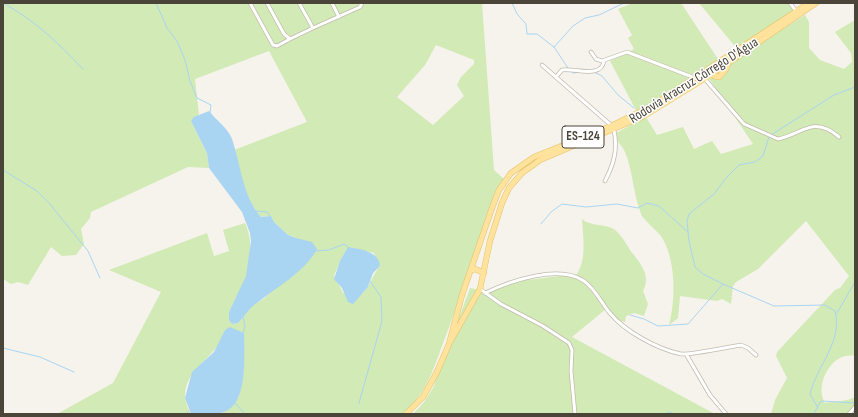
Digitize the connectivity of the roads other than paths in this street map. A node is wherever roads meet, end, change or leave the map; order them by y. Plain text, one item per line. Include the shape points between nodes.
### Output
1 (250, 3) edge
2 (267, 3) edge
3 (299, 3) edge
4 (332, 3) edge
5 (362, 3) edge
6 (790, 3) edge
7 (809, 3) edge
8 (816, 3) edge
9 (796, 11) junction
10 (339, 17) junction
11 (313, 28) junction
12 (290, 39) junction
13 (591, 52) dead end
14 (604, 61) junction
15 (542, 65) dead end
16 (710, 71) junction
17 (556, 77) junction
18 (695, 78) junction
19 (704, 78) junction
20 (613, 128) junction
21 (838, 137) dead end
22 (606, 181) dead end
23 (470, 271) junction
24 (484, 273) junction
25 (480, 289) junction
26 (485, 293) junction
27 (462, 295) junction
28 (474, 299) junction
29 (449, 344) junction
30 (686, 354) junction
31 (756, 355) dead end
32 (855, 407) edge
33 (406, 414) edge
34 (575, 414) edge
35 (726, 414) edge
36 (849, 414) edge

1 - 12 street via 273,45 277,46
2 - 12 street via 284,34
3 - 11 street
4 - 10 street
5 - 10 street via 360,7
6 - 9 street
7 - 9 main road, Rodovia Aracruz Córrego D'Água / ES-124
8 - 16 main road, Rodovia Aracruz Córrego D'Água via 729,62 721,76 716,77
9 - 16 main road, Rodovia Aracruz Córrego D'Água / ES-124
10 - 11 street
11 - 12 street
13 - 14 street via 598,61
14 - 17 street via 597,71 562,70
14 - 18 street via 628,52
15 - 17 street
16 - 18 main road, Rodovia Aracruz Córrego D'Água / ES-124
16 - 19 main road, Rodovia Aracruz Córrego D'Água / ES-124
17 - 20 street
18 - 20 main road, Rodovia Aracruz Córrego D'Água / ES-124
19 - 20 main road, Rodovia Aracruz Córrego D'Água / ES-124 via 644,116
19 - 21 street via 740,120 752,129 778,138 802,128 819,127 830,130
20 - 22 street via 617,144 616,157
20 - 23 main road, Rodovia Aracruz Córrego D'Água / ES-124 via 534,157 511,173 497,194
20 - 24 main road, Rodovia Aracruz Córrego D'Água / ES-124 via 540,160 517,178 502,203 490,241
23 - 24 main road
23 - 27 main road, Rodovia Aracruz Córrego D'Água / ES-124
24 - 25 main road, Rodovia Aracruz Córrego D'Água / ES-124
25 - 26 street
25 - 28 main road, Rodovia Aracruz Córrego D'Água / ES-124
26 - 30 street via 511,282 539,275 572,276 589,284 613,318 628,330 647,341
26 - 34 street via 507,308 564,338 571,345
27 - 28 main road via 467,299
27 - 29 main road, Rodovia Aracruz Córrego D'Água / ES-124
28 - 29 main road, Rodovia Aracruz Córrego D'Água / ES-124
29 - 33 main road, Rodovia Aracruz Córrego D'Água / ES-124 via 423,397
30 - 31 street via 741,345
30 - 35 street via 710,395
32 - 36 street

